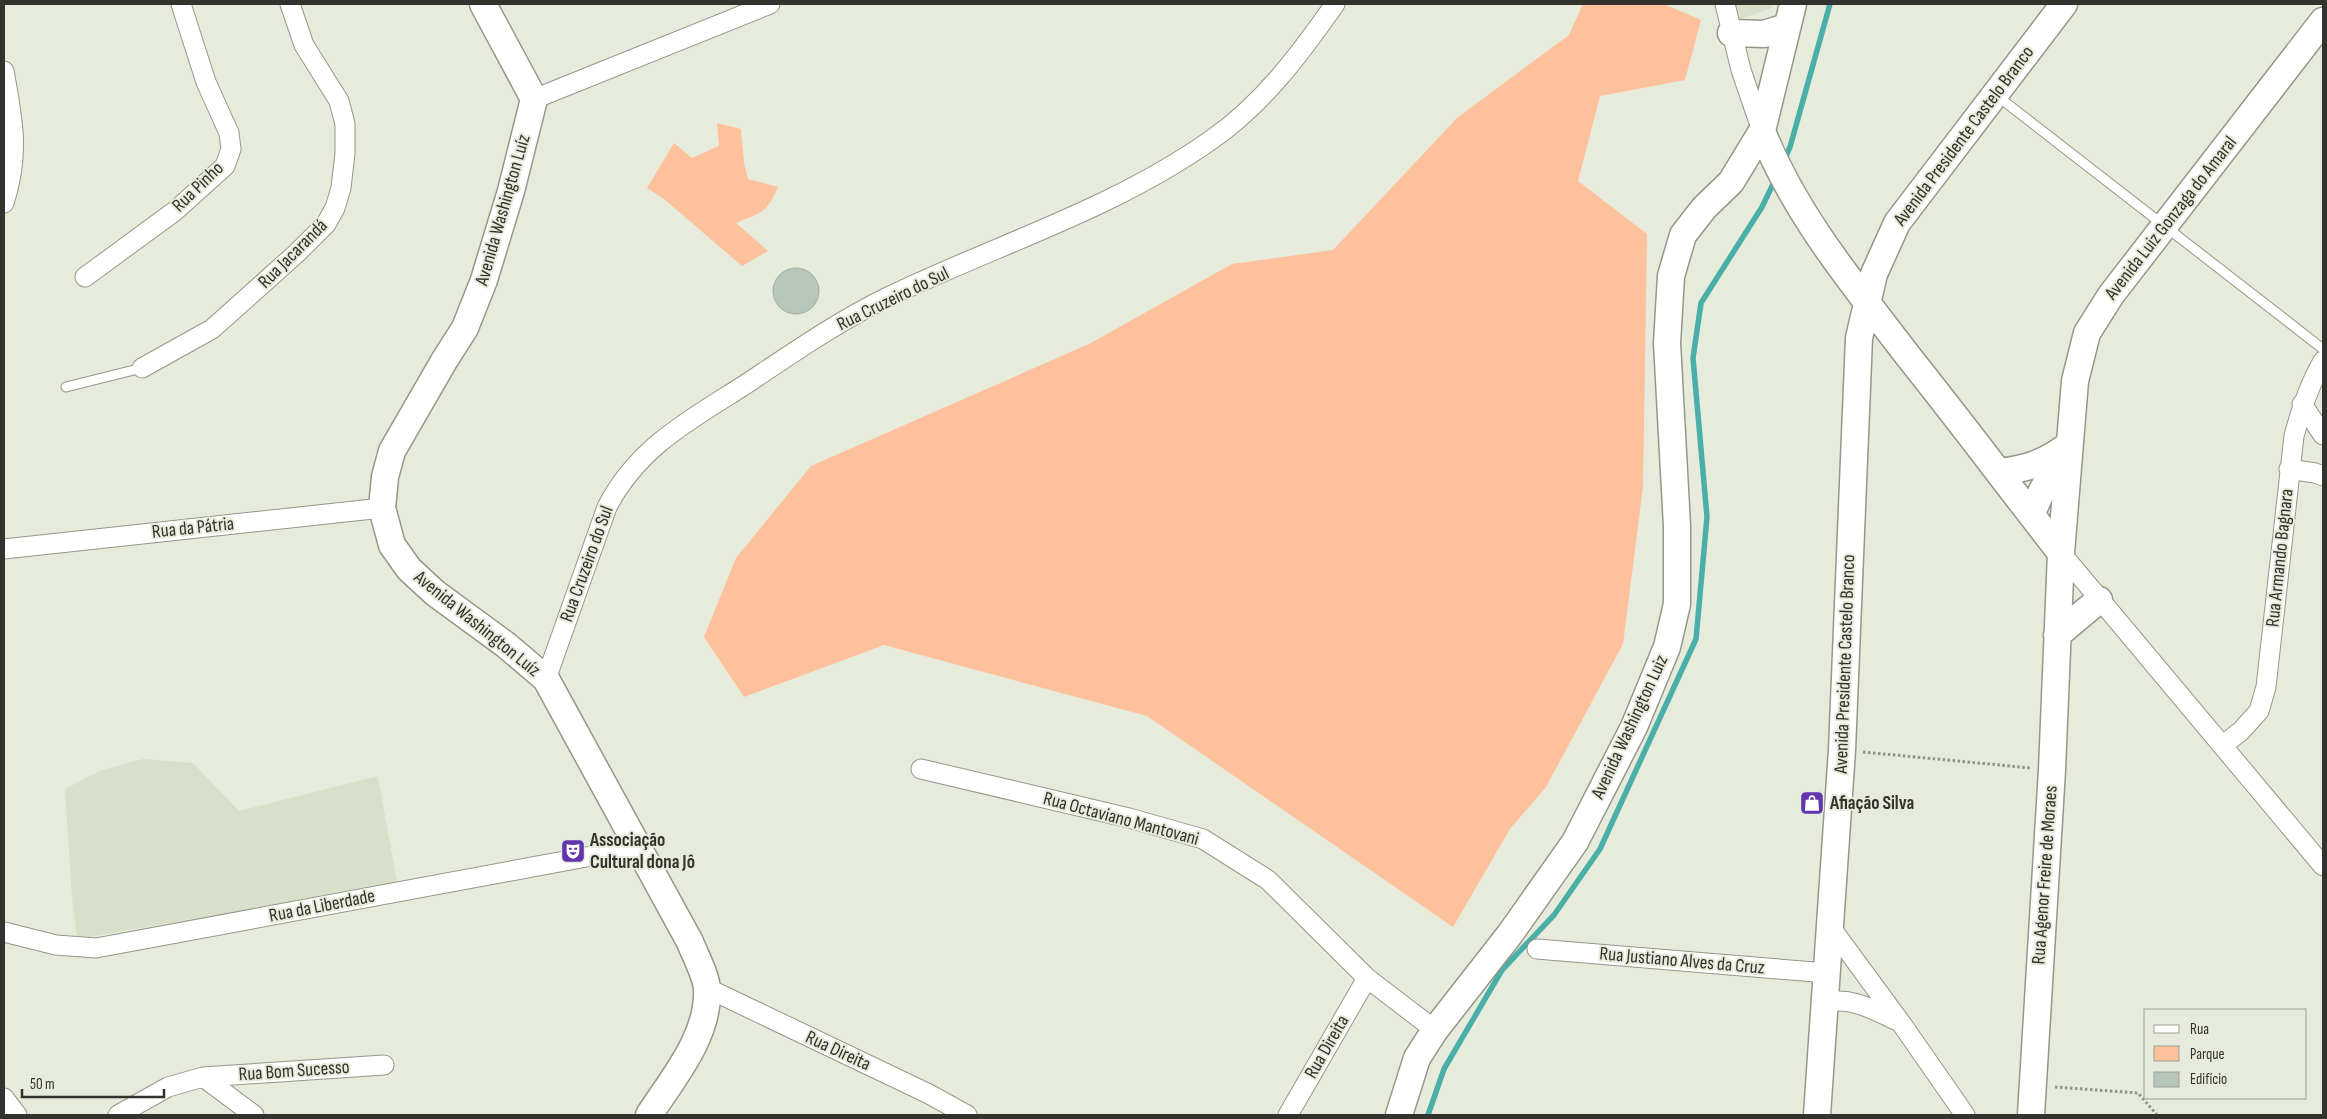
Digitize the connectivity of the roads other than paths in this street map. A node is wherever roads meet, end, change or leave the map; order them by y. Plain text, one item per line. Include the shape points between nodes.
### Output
1 (181, 4) edge
2 (290, 4) edge
3 (483, 4) edge
4 (770, 4) edge
5 (1335, 4) edge
6 (1725, 4) edge
7 (2064, 4) edge
8 (1789, 16) edge
9 (2323, 21) edge
10 (1731, 33) junction
11 (4, 71) edge
12 (1995, 95) junction
13 (534, 99) junction
14 (1762, 131) junction
15 (4, 203) edge
16 (2166, 226) junction
17 (85, 277) dead end
18 (1868, 303) junction
19 (2323, 350) edge
20 (2323, 361) edge
21 (142, 368) joint
22 (66, 387) dead end
23 (2302, 404) junction
24 (2323, 435) edge
25 (2069, 443) junction
26 (2290, 469) junction
27 (1998, 472) junction
28 (2323, 476) edge
29 (382, 508) junction
30 (2032, 515) junction
31 (4, 549) edge
32 (2061, 554) junction
33 (2099, 600) junction
34 (2057, 635) junction
35 (546, 679) junction
36 (2223, 745) junction
37 (921, 769) dead end
38 (640, 847) junction
39 (2323, 866) edge
40 (1832, 929) junction
41 (4, 932) edge
42 (1537, 949) dead end
43 (1827, 973) junction
44 (1367, 978) junction
45 (707, 988) junction
46 (1824, 1003) junction
47 (1901, 1023) junction
48 (1435, 1030) junction
49 (384, 1065) dead end
50 (204, 1077) junction
51 (4, 1098) edge
52 (17, 1115) edge
53 (118, 1115) edge
54 (254, 1115) edge
55 (649, 1115) edge
56 (967, 1115) edge
57 (1288, 1115) edge
58 (1399, 1115) edge
59 (1817, 1115) edge
60 (1965, 1115) edge
61 (2031, 1115) edge

1 - 17 street, Rua Pinho via 206,82 229,133 231,149 225,166 175,211
2 - 21 street, Rua Jacarandá via 304,45 339,101 345,124 341,188 335,208 326,224 297,253 212,329
3 - 13 street
4 - 13 street
5 - 35 street, Rua Cruzeiro do Sul via 1256,104 1212,140 1092,209 885,298 691,419 641,457 619,484 607,507
6 - 10 street
7 - 12 street, Avenida Presidente Castelo Branco
8 - 10 street via 1764,34
8 - 14 street, Avenida Washington Luiz
9 - 16 street, Avenida Luiz Gonzaga do Amaral
10 - 14 street
11 - 15 street via 14,122 15,150
12 - 16 lane
12 - 18 street, Avenida Presidente Castelo Branco via 1897,223 1874,274
13 - 29 street, Avenida Washington Luíz via 511,192 484,280 465,328 392,451
14 - 18 street via 1794,199
14 - 48 street, Avenida Washington Luiz via 1731,182 1704,208 1683,235 1671,276 1667,343 1677,526 1677,604 1667,646 1634,727 1575,842 1510,934
16 - 19 lane
16 - 25 street, Avenida Luiz Gonzaga do Amaral via 2110,295 2087,333 2075,381
18 - 27 street
18 - 40 street, Avenida Presidente Castelo Branco via 1859,338
20 - 23 street, Rua Armando Bagnara
21 - 22 lane
23 - 24 street
23 - 26 street, Rua Armando Bagnara
25 - 27 street via 2047,460
25 - 30 street, Avenida Luiz Gonzaga do Amaral via 2057,469 2040,493
25 - 32 street, Avenida Luiz Gonzaga do Amaral
26 - 28 street
26 - 36 street, Rua Armando Bagnara via 2266,687 2259,711
27 - 30 street
29 - 31 street, Rua da Pátria
29 - 35 street, Avenida Washington Luíz via 392,545 409,569
30 - 32 street
32 - 33 street
32 - 34 street, Rua Agenor Freire de Moraes
33 - 34 street
33 - 36 street
34 - 61 street, Rua Agenor Freire de Moraes
35 - 38 street, Avenida Washington Luíz
36 - 39 street
37 - 44 street, Rua Octaviano Mantovani via 1129,818 1203,839 1268,880
38 - 41 street, Rua da Liberdade via 96,948 56,945
38 - 45 street, Avenida Washington Luíz via 690,942
40 - 43 street, Avenida Presidente Castelo Branco
40 - 47 street
42 - 43 street, Rua Justiano Alves da Cruz
43 - 46 street, Avenida Presidente Castelo Branco
44 - 48 street, Rua Octaviano Mantovani
44 - 57 street, Rua Direita
45 - 55 street, Avenida Washington Luíz via 704,1019 691,1049
45 - 56 street, Rua Direita
46 - 47 street via 1838,1000 1855,1003
46 - 59 street, Avenida Presidente Castelo Branco
47 - 60 street
48 - 58 street, Avenida Washington Luiz via 1417,1058
49 - 50 street, Rua Bom Sucesso
50 - 53 street, Rua Bom Sucesso via 168,1087
50 - 54 street
51 - 52 street

